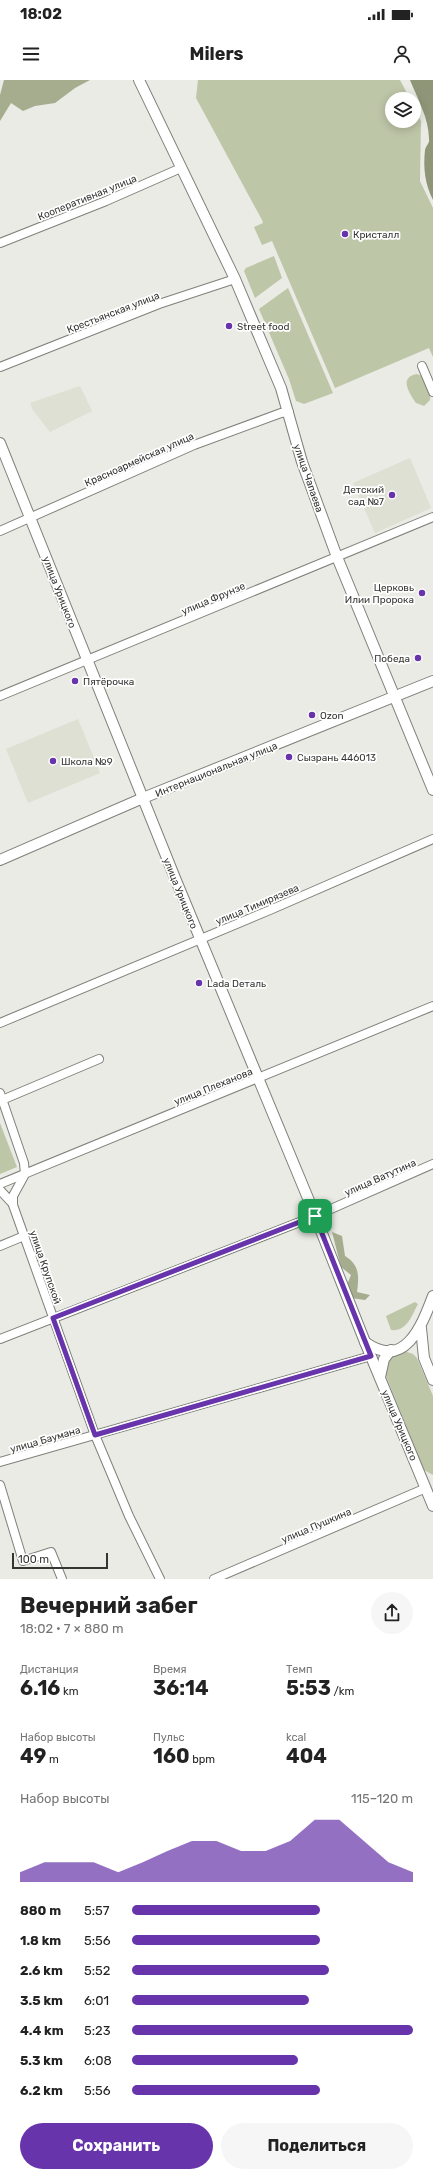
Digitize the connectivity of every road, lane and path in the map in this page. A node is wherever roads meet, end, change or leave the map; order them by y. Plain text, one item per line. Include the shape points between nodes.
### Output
1 (139, 80) edge
2 (181, 168) junction
3 (0, 243) edge
4 (236, 280) junction
5 (422, 366) dead end
6 (0, 367) edge
7 (433, 392) edge
8 (289, 412) junction
9 (0, 443) edge
10 (433, 518) edge
11 (31, 519) junction
12 (0, 531) edge
13 (338, 557) junction
14 (87, 661) junction
15 (433, 681) edge
16 (0, 696) edge
17 (395, 696) junction
18 (433, 790) edge
19 (143, 798) junction
20 (433, 840) edge
21 (0, 860) edge
22 (200, 940) junction
23 (433, 1006) edge
24 (0, 1023) edge
25 (99, 1060) dead end
26 (257, 1078) junction
27 (1, 1096) edge
28 (433, 1164) edge
29 (25, 1174) junction
30 (0, 1184) edge
31 (0, 1190) edge
32 (13, 1205) junction
33 (315, 1216) junction
34 (24, 1236) junction
35 (0, 1246) edge
36 (433, 1296) edge
37 (53, 1318) junction
38 (421, 1328) junction
39 (0, 1339) edge
40 (365, 1342) junction
41 (406, 1346) junction
42 (391, 1350) junction
43 (371, 1356) junction
44 (424, 1358) junction
45 (380, 1377) junction
46 (433, 1380) edge
47 (95, 1435) junction
48 (0, 1462) edge
49 (421, 1473) junction
50 (433, 1479) edge
51 (0, 1485) edge
52 (426, 1488) junction
53 (433, 1506) edge
54 (62, 1579) edge
55 (160, 1579) edge
56 (214, 1579) edge

1 - 2 main road, улица Чапаева
2 - 3 street, Кооперативная улица
2 - 4 main road, улица Чапаева
4 - 6 street, Крестьянская улица via 159,304
4 - 8 main road, улица Чапаева
5 - 7 street
8 - 11 street, Красноармейская улица via 194,445
8 - 13 main road, улица Чапаева via 302,462
9 - 11 main road, улица Урицкого
10 - 13 street, улица Фрунзе
11 - 12 street, Красноармейская улица
11 - 14 main road, улица Урицкого
13 - 14 street, улица Фрунзе
13 - 17 main road, улица Чапаева
14 - 16 street, улица Фрунзе
14 - 19 main road, улица Урицкого
15 - 17 main road, Интернациональная улица
17 - 18 main road, улица Чапаева
17 - 19 main road, Интернациональная улица
19 - 21 main road, Интернациональная улица
19 - 22 main road, улица Урицкого
20 - 22 street, улица Тимирязева
22 - 24 street, улица Тимирязева
22 - 26 main road, улица Урицкого
23 - 26 street, улица Плеханова
25 - 27 street
26 - 29 street, улица Плеханова
26 - 33 main road, улица Урицкого
27 - 29 street via 24,1163
28 - 33 street, улица Ватутина
29 - 30 street, улица Плеханова
29 - 32 street via 13,1196
31 - 32 street
32 - 34 street, улица Крупской
33 - 37 street, улица Ватутина
33 - 40 main road, улица Урицкого
34 - 35 street
34 - 37 street, улица Крупской
36 - 38 main road
37 - 39 street, улица Ватутина
37 - 47 street, улица Крупской
38 - 41 main road
38 - 44 main road
40 - 42 main road via 377,1349
40 - 43 main road, улица Урицкого
41 - 42 main road
41 - 44 main road
42 - 45 main road via 384,1359
43 - 45 main road, улица Урицкого
43 - 47 street, улица Баумана
44 - 46 main road
45 - 49 main road, улица Урицкого
47 - 48 street, улица Баумана
47 - 55 street, улица Крупской via 129,1516
49 - 50 main road
49 - 52 main road, улица Урицкого
51 - 54 street via 23,1561 51,1552
52 - 53 main road, улица Урицкого
52 - 56 street, улица Пушкина

